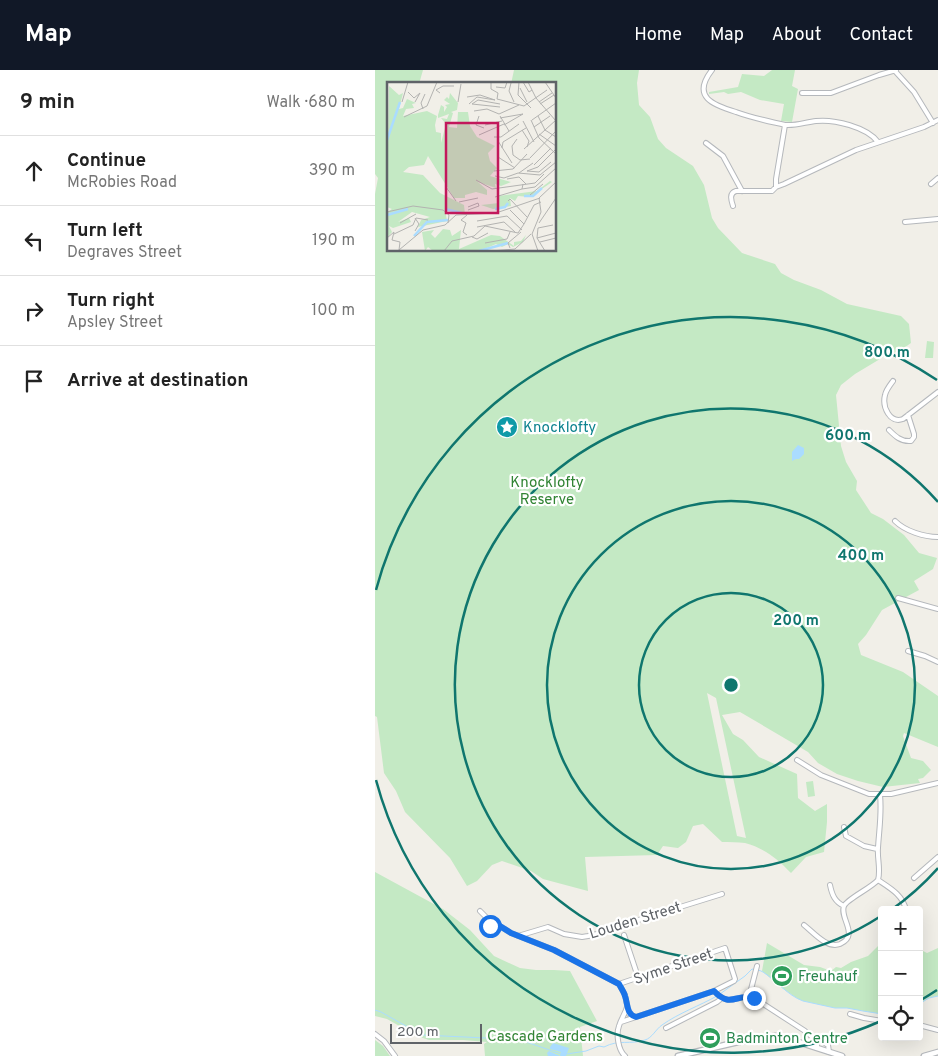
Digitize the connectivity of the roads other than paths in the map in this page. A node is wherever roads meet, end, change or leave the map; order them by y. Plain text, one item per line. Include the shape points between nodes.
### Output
1 (712, 70) edge
2 (895, 70) edge
3 (802, 93) dead end
4 (938, 120) edge
5 (933, 123) junction
6 (785, 125) junction
7 (878, 142) junction
8 (706, 143) dead end
9 (938, 178) edge
10 (931, 184) dead end
11 (776, 187) junction
12 (742, 191) junction
13 (733, 206) dead end
14 (938, 219) edge
15 (905, 222) dead end
16 (893, 381) dead end
17 (938, 392) edge
18 (908, 416) junction
19 (889, 430) dead end
20 (895, 521) dead end
21 (936, 537) edge
22 (898, 598) dead end
23 (938, 609) edge
24 (908, 650) dead end
25 (938, 662) edge
26 (797, 760) dead end
27 (938, 783) edge
28 (880, 795) junction
29 (844, 827) dead end
30 (877, 849) junction
31 (938, 858) edge
32 (914, 878) dead end
33 (878, 880) junction
34 (830, 885) dead end
35 (722, 894) dead end
36 (844, 906) junction
37 (905, 906) edge
38 (480, 911) dead end
39 (804, 925) dead end
40 (623, 935) dead end
41 (518, 936) junction
42 (757, 967) dead end
43 (638, 977) junction
44 (619, 984) junction
45 (718, 995) junction
46 (749, 997) junction
47 (627, 1004) junction
48 (850, 1014) dead end
49 (636, 1017) junction
50 (878, 1020) edge
51 (621, 1022) junction
52 (923, 1026) edge
53 (666, 1028) dead end
54 (938, 1030) edge
55 (805, 1031) junction
56 (375, 1034) edge
57 (817, 1048) junction
58 (829, 1052) junction
59 (938, 1052) edge
60 (395, 1056) edge
61 (625, 1056) edge
62 (678, 1056) edge
63 (842, 1056) edge
64 (923, 1056) edge

1 - 6 street via 704,87 711,103 752,118
2 - 3 street via 831,93
2 - 5 street via 914,92
4 - 5 street
5 - 7 street
6 - 7 street via 822,120 842,123 870,134
6 - 11 street
7 - 11 street
8 - 12 street via 723,156
9 - 10 street
11 - 12 street via 767,192
12 - 13 street via 733,192
14 - 15 street
16 - 18 street via 885,392 886,410 895,420
17 - 18 street
18 - 19 street via 914,434 911,440 901,440
20 - 21 street via 921,535
22 - 23 street
24 - 25 street
26 - 28 street via 821,775 869,794
27 - 28 street
28 - 30 street
29 - 30 street via 846,836
30 - 33 street
31 - 32 street
33 - 36 street
33 - 37 street via 900,897
34 - 36 street via 836,901
35 - 41 street, Louden Street via 621,923 588,936 564,934 548,927
36 - 39 street via 849,932 842,943 829,945
38 - 41 street via 488,919 489,926 495,923
40 - 43 street
41 - 44 street via 554,950
42 - 46 street
43 - 44 street, Syme Street
43 - 45 street, Syme Street via 725,948 735,980
44 - 47 street
45 - 46 street via 728,1000
45 - 49 street
45 - 53 street via 717,1002
46 - 55 street
47 - 49 street via 629,1014
47 - 51 street
48 - 50 street
49 - 51 street
51 - 61 street via 619,1040
52 - 54 street
55 - 57 street via 817,1041
55 - 58 street via 828,1045
56 - 60 street
57 - 58 street
57 - 62 street via 789,1038 771,1036
58 - 63 street
59 - 64 street

